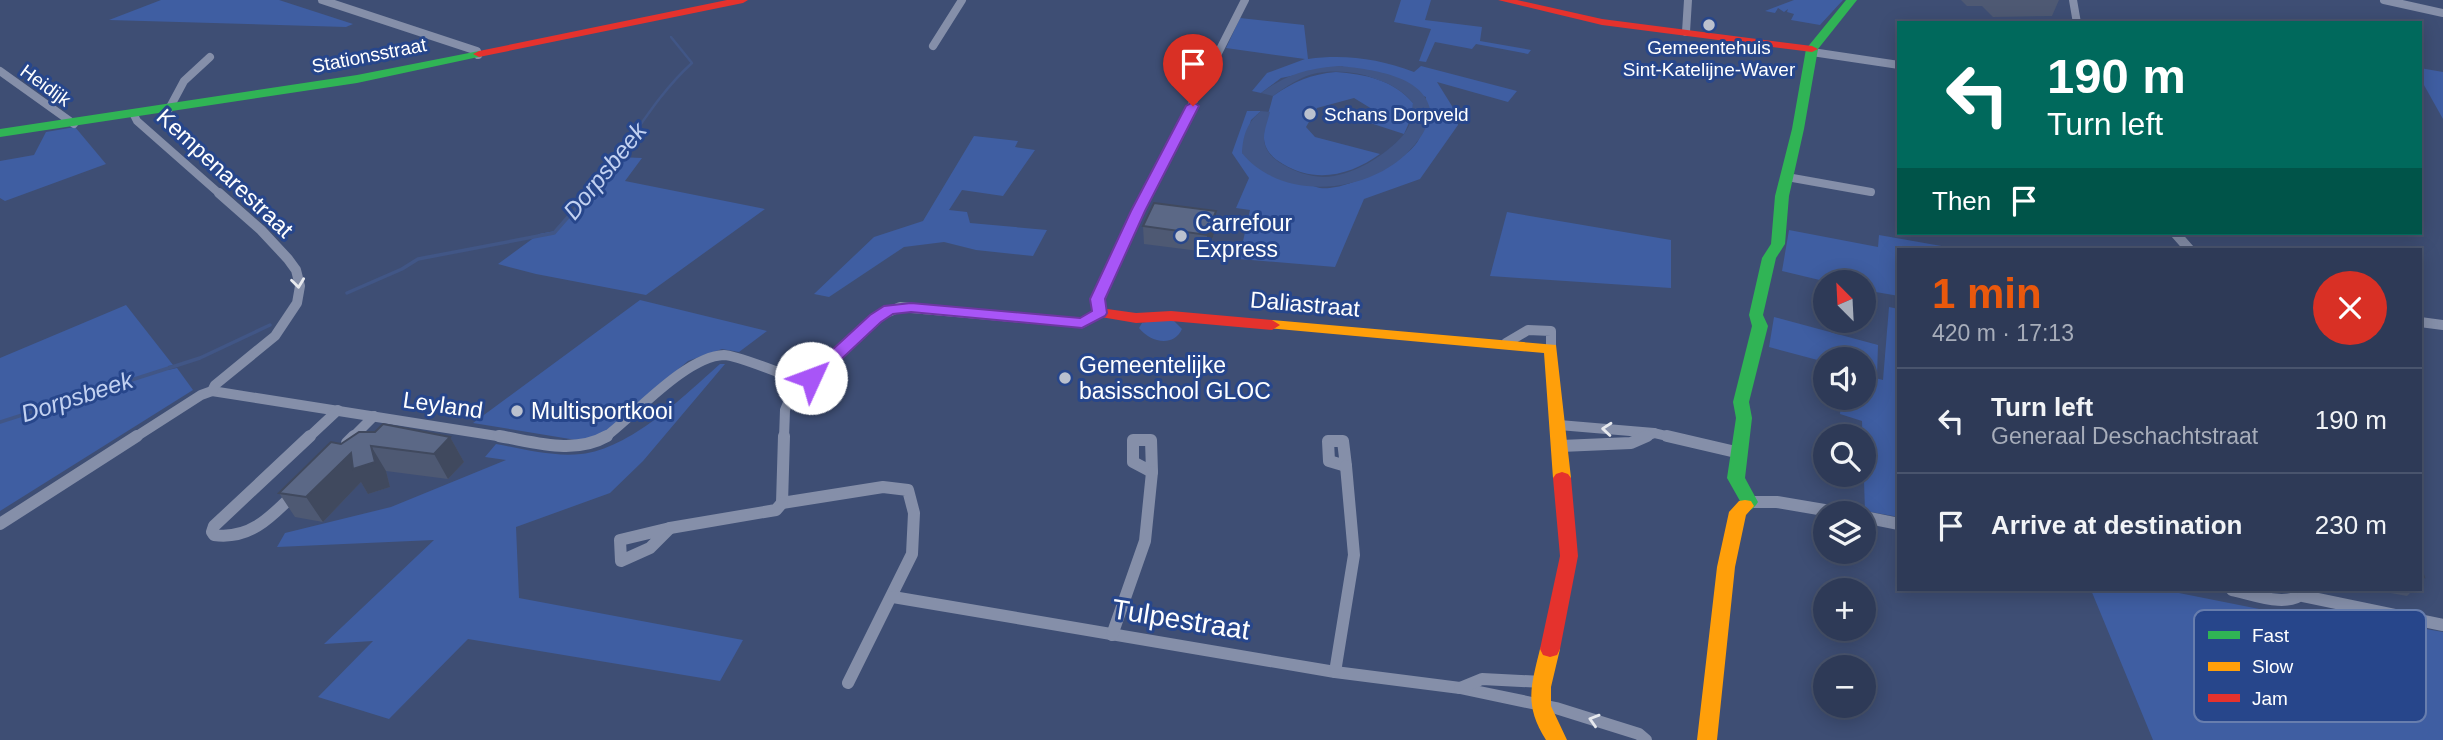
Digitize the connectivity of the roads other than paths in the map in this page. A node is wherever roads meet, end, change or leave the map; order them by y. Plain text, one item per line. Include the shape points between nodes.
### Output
1 (322, 0) edge
2 (743, 0) edge
3 (962, 0) edge
4 (1245, 0) edge
5 (1503, 0) edge
6 (1688, 0) edge
7 (1852, 0) edge
8 (2073, 0) edge
9 (2384, 0) edge
10 (2443, 13) edge
11 (2077, 21) edge
12 (1686, 32) junction
13 (933, 46) dead end
14 (1812, 51) junction
15 (478, 55) junction
16 (210, 57) dead end
17 (1897, 65) edge
18 (0, 71) edge
19 (169, 109) junction
20 (134, 115) junction
21 (74, 124) junction
22 (0, 134) edge
23 (1787, 177) junction
24 (1871, 192) dead end
25 (1100, 313) junction
26 (2422, 322) edge
27 (2443, 326) edge
28 (806, 383) junction
29 (212, 390) junction
30 (338, 410) junction
31 (374, 416) junction
32 (1559, 425) junction
33 (1654, 433) junction
34 (1561, 446) junction
35 (342, 448) edge
36 (1740, 453) junction
37 (1346, 467) dead end
38 (1152, 472) dead end
39 (304, 485) edge
40 (1749, 502) junction
41 (782, 503) junction
42 (1813, 508) edge
43 (1876, 519) edge
44 (0, 524) edge
45 (1897, 524) edge
46 (670, 528) dead end
47 (2237, 591) edge
48 (2305, 593) edge
49 (893, 597) junction
50 (2378, 610) edge
51 (1112, 635) junction
52 (1335, 672) junction
53 (1542, 682) junction
54 (848, 683) dead end
55 (1460, 688) junction
56 (1538, 705) junction
57 (1557, 740) edge
58 (1646, 740) edge
59 (1707, 740) edge

1 - 15 street
2 - 15 street, Stationsstraat
3 - 13 street
4 - 25 street via 1138,211 1098,299
5 - 12 street via 1602,22
6 - 12 street
7 - 14 street
8 - 11 street
9 - 10 street
12 - 14 street
14 - 17 street
14 - 23 street
15 - 19 street, Stationsstraat via 316,87
16 - 19 street via 184,81
18 - 21 street, Heidijk
19 - 20 street, Stationsstraat
20 - 21 street, Stationsstraat
20 -> 29 street, Kempenarestraat via 261,230 296,268 299,278 300,293 284,325
21 - 22 street, Stationsstraat
23 - 24 street
23 - 36 street via 1778,244 1769,258 1756,315 1760,326 1741,402
25 - 28 street via 1082,323 900,307 875,318
25 - 32 street, Daliastraat via 1551,349
26 - 27 street
28 - 31 street, Leyland via 713,355 695,363 606,437 590,445 569,447
28 - 41 street via 790,395 785,410
29 - 30 street, Leyland
29 - 44 street, Kempenarestraat
30 - 31 street, Leyland
30 - 39 street via 212,532 230,537 255,530
31 - 35 street, Leyland
33 -> 32 street
32 - 34 street
33 - 34 street via 1632,443
33 - 36 street
34 - 53 street via 1569,556
36 - 40 street via 1736,478
37 - 52 street via 1354,555
38 - 51 street via 1145,541
40 - 42 street
40 - 59 street via 1738,512 1726,567
41 - 46 street via 776,510
41 - 49 street via 883,487 908,489 912,554
43 - 45 street
47 - 48 street via 2287,601
48 - 50 street
49 - 51 street, Tulpestraat
49 - 54 street
51 - 52 street, Tulpestraat
52 - 55 street, Tulpestraat
53 - 55 street, Tulpestraat via 1482,679
53 - 56 street
55 - 56 street, Tulpestraat
56 - 57 street
58 -> 56 street, Tulpestraat via 1639,734

